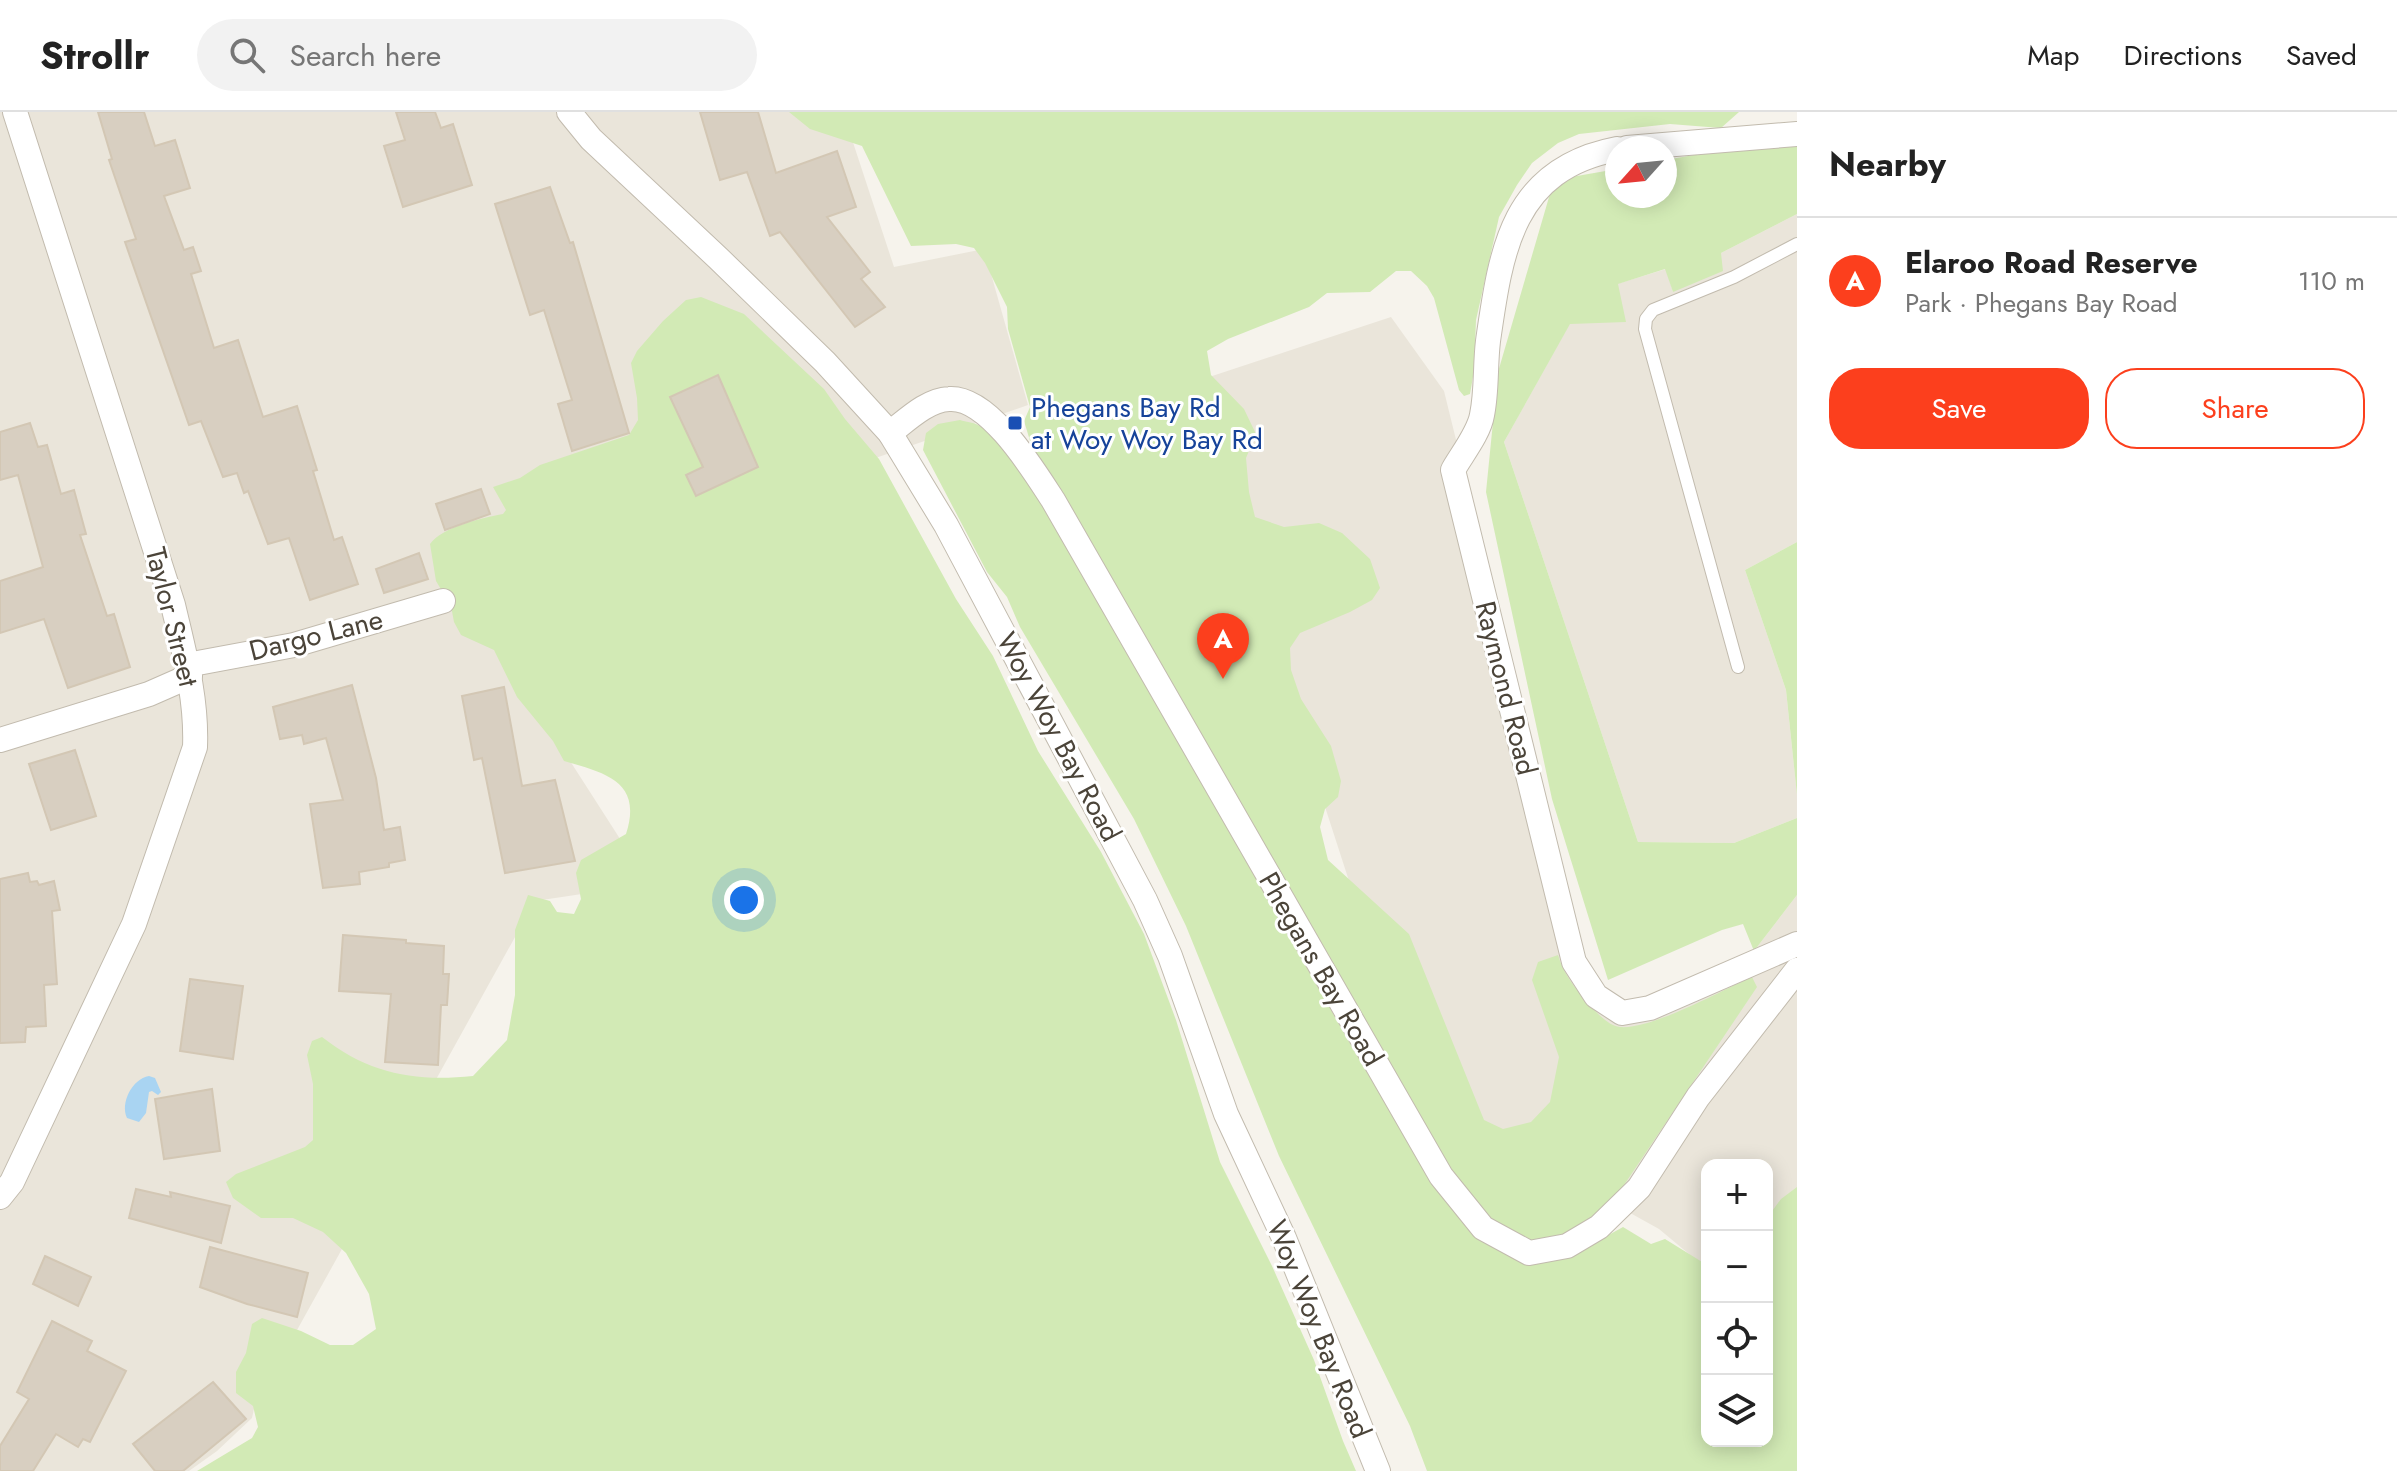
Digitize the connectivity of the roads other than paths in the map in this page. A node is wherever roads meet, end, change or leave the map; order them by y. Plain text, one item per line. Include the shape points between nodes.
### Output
1 (15, 112) edge
2 (569, 112) edge
3 (1797, 134) edge
4 (1677, 144) edge
5 (1605, 154) edge
6 (1797, 244) edge
7 (890, 433) junction
8 (443, 601) dead end
9 (1738, 667) dead end
10 (189, 670) junction
11 (0, 740) edge
12 (1797, 944) edge
13 (1797, 970) edge
14 (0, 1197) edge
15 (1378, 1471) edge

1 - 10 street, Taylor Street via 143,508
2 - 7 street, Woy Woy Bay Road via 825,362
3 - 4 street
5 - 12 street, Raymond Road via 1551,175 1519,214 1505,251 1488,342 1482,419 1453,470 1574,962 1596,996 1622,1013 1650,1008
6 - 9 lane via 1653,310 1646,319
7 - 13 street, Phegans Bay Road via 918,411 959,399 1008,434 1053,500 1441,1176 1483,1228 1529,1253 1567,1246 1599,1227 1639,1188 1698,1097
7 - 15 street, Woy Woy Bay Road via 946,525 1145,900 1226,1114 1284,1238
8 - 10 street, Dargo Lane
10 - 11 street, Dargo Lane via 149,694
10 - 14 street, Taylor Street via 195,747 137,916 12,1182

